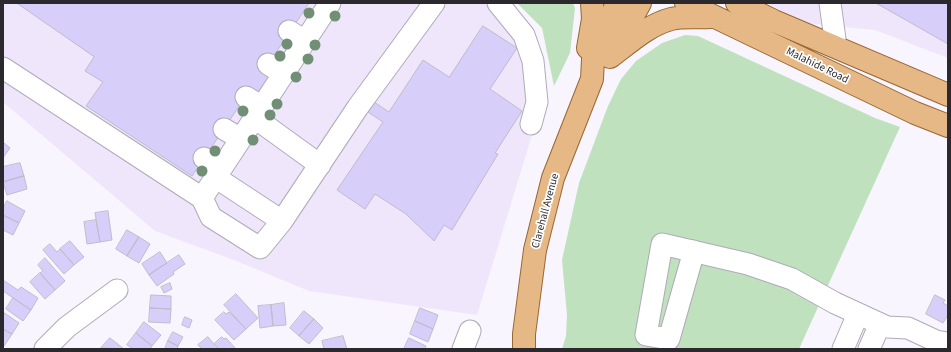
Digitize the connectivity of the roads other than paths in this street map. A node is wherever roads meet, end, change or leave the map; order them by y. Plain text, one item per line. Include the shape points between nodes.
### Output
1 (434, 3) edge
2 (498, 3) edge
3 (592, 3) edge
4 (617, 3) edge
5 (640, 3) edge
6 (686, 3) edge
7 (830, 3) edge
8 (325, 5) edge
9 (746, 12) edge
10 (716, 17) junction
11 (831, 46) junction
12 (610, 57) junction
13 (3, 68) edge
14 (589, 89) junction
15 (948, 95) edge
16 (254, 107) junction
17 (531, 124) dead end
18 (948, 126) edge
19 (320, 165) junction
20 (213, 168) junction
21 (202, 198) junction
22 (282, 221) junction
23 (694, 251) dead end
24 (118, 290) dead end
25 (858, 314) junction
26 (880, 324) junction
27 (948, 343) edge
28 (45, 349) edge
29 (524, 349) edge
30 (844, 349) edge
31 (869, 349) edge

1 - 19 street
2 - 17 street via 524,35 533,61 537,102
3 - 14 main road via 592,37 579,78
4 - 14 main road, Clarehall Avenue via 593,59
5 - 12 main road, Clarehall Avenue
6 - 10 main road, Malahide Road
7 - 11 street via 835,39
8 - 16 street via 297,36
9 - 10 main road, Malahide Road
9 - 11 main road, Malahide Road
9 - 18 main road, Malahide Road via 902,107
10 - 12 main road via 671,19 632,40
11 - 15 main road, Malahide Road
12 - 14 main road, Clarehall Avenue
13 - 21 street
14 - 29 main road, Clarehall Avenue via 553,178 535,250
16 - 19 street
16 - 20 street via 232,134
19 - 22 street
20 - 21 street
20 - 22 street
21 - 22 street via 212,217 260,248
23 - 25 street via 748,264 792,279
24 - 28 street via 67,327
25 - 26 street
25 - 30 street
26 - 27 street via 908,328 936,341
26 - 31 street

